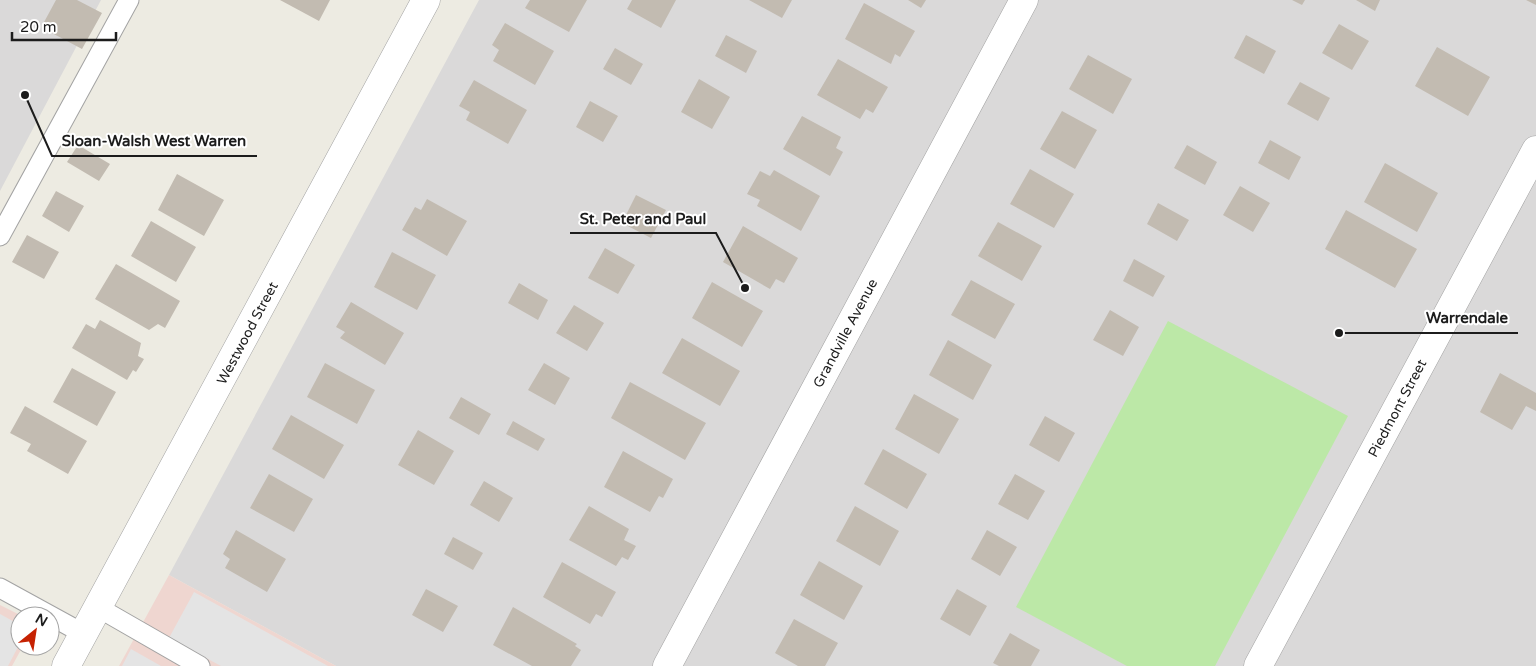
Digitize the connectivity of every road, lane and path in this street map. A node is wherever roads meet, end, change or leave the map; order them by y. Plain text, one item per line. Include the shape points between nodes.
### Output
1 (129, 0) edge
2 (426, 0) edge
3 (1024, 0) edge
4 (1536, 150) edge
5 (0, 236) edge
6 (0, 588) edge
7 (98, 608) junction
8 (84, 634) junction
9 (175, 660) edge
10 (66, 666) edge
11 (200, 666) edge
12 (667, 666) edge
13 (1258, 666) edge

1 - 5 lane
2 - 7 street, Westwood Street
3 - 12 street, Grandville Avenue
4 - 13 street, Piedmont Street
6 - 8 lane
7 - 8 street, Westwood Street
7 - 9 lane
8 - 10 street, Westwood Street
9 - 11 lane

